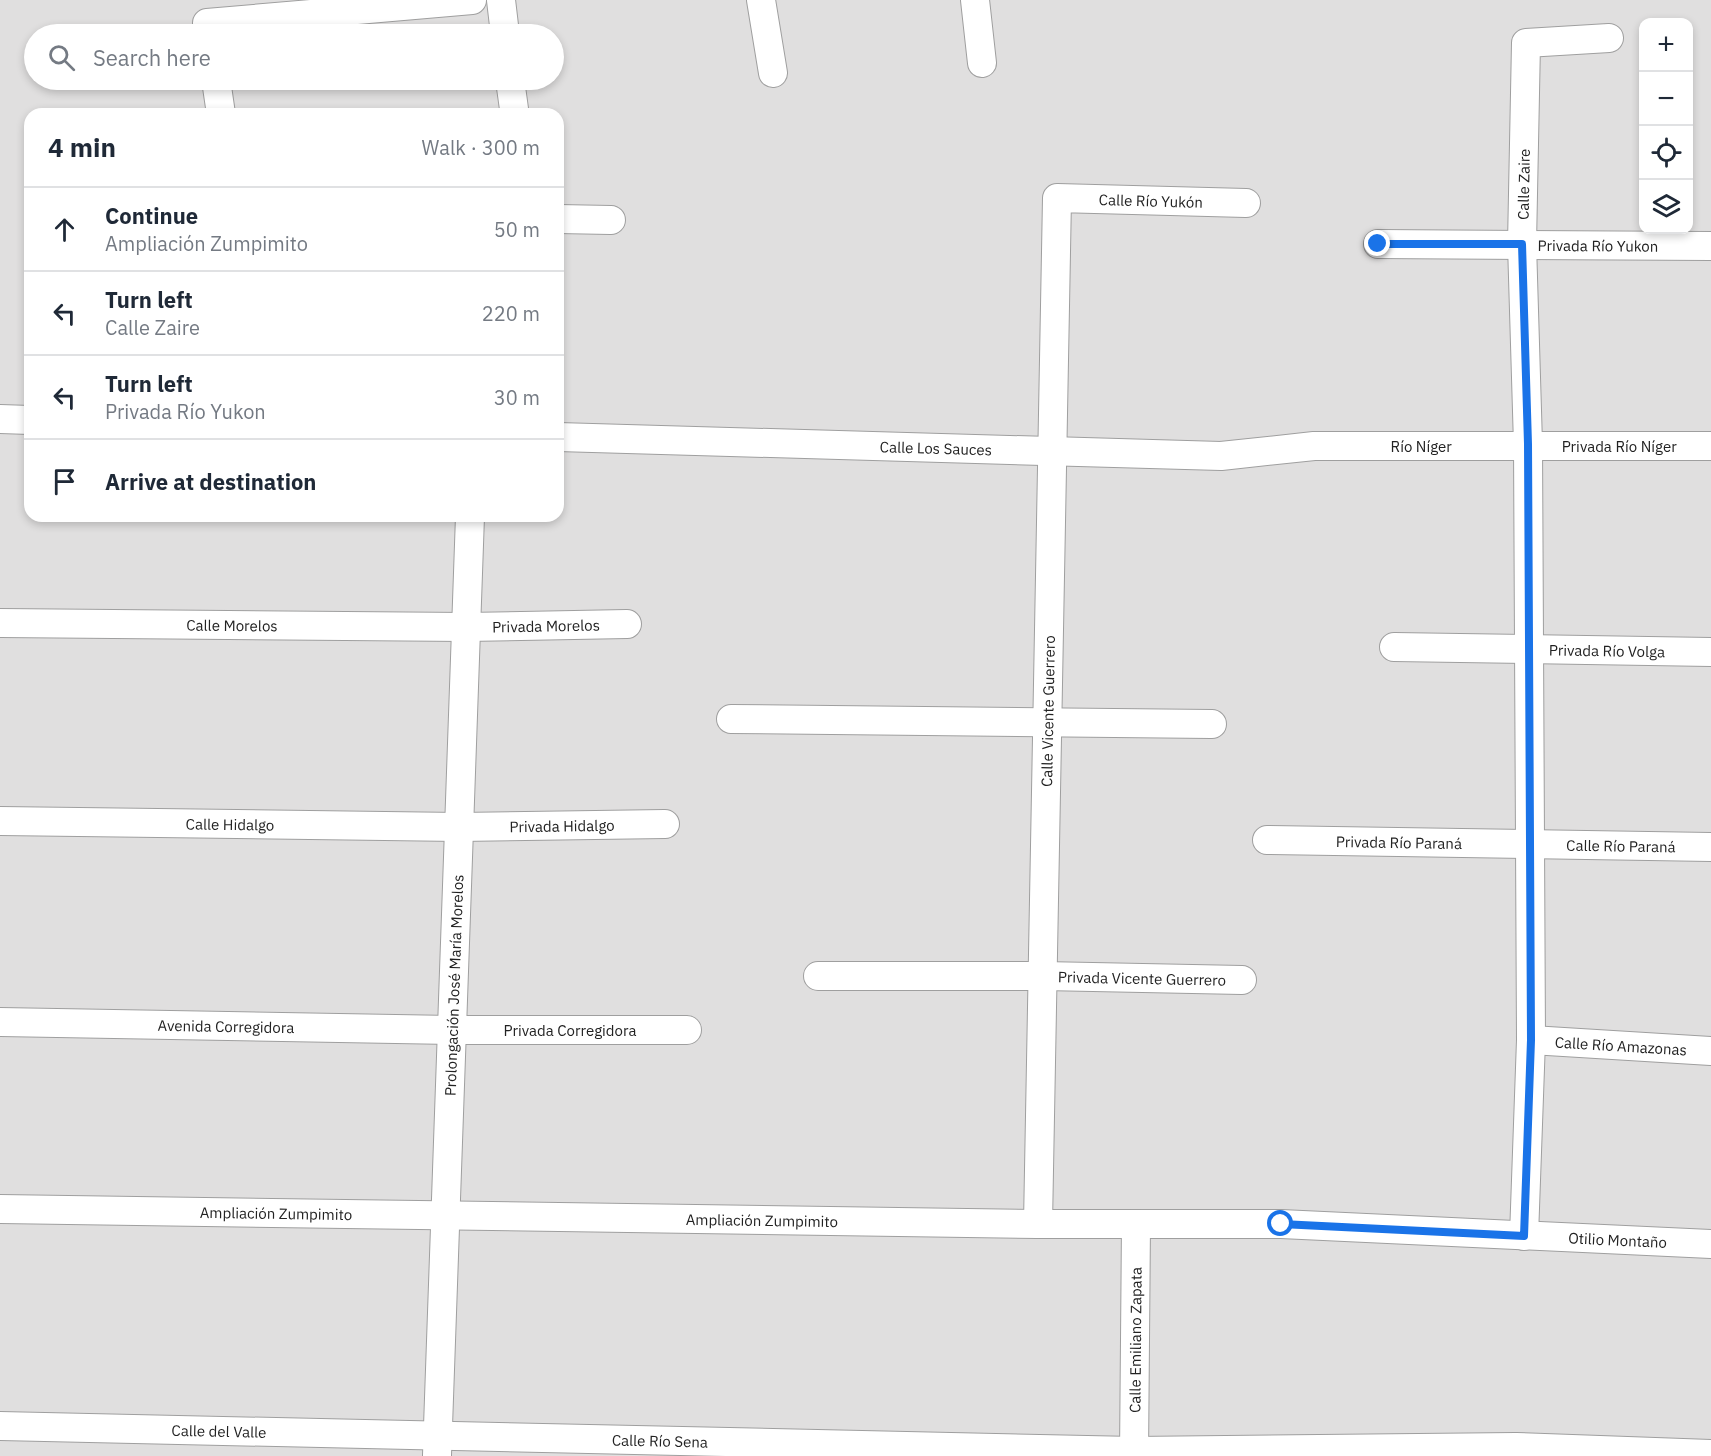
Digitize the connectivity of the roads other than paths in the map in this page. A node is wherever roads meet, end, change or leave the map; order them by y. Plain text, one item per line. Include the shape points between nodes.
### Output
1 (472, 0) edge
2 (501, 0) edge
3 (761, 0) edge
4 (975, 0) edge
5 (206, 19) edge
6 (504, 24) edge
7 (1609, 38) dead end
8 (982, 63) dead end
9 (773, 73) dead end
10 (217, 90) edge
11 (511, 90) edge
12 (220, 108) edge
13 (514, 108) edge
14 (1057, 198) joint
15 (1246, 203) dead end
16 (564, 219) edge
17 (611, 220) dead end
18 (1378, 244) dead end
19 (1522, 244) junction
20 (1711, 246) edge
21 (0, 419) edge
22 (24, 420) edge
23 (564, 437) edge
24 (1528, 444) junction
25 (1314, 446) joint
26 (1711, 446) edge
27 (1053, 453) junction
28 (470, 522) edge
29 (0, 623) edge
30 (627, 624) dead end
31 (466, 627) junction
32 (1394, 647) dead end
33 (1527, 650) junction
34 (1711, 652) edge
35 (731, 719) dead end
36 (1048, 722) junction
37 (1212, 724) dead end
38 (0, 821) edge
39 (665, 824) dead end
40 (459, 827) junction
41 (1267, 840) dead end
42 (1530, 844) junction
43 (1711, 847) edge
44 (818, 976) dead end
45 (1043, 976) junction
46 (1242, 980) dead end
47 (0, 1023) edge
48 (452, 1030) junction
49 (687, 1030) dead end
50 (1531, 1040) junction
51 (1711, 1051) edge
52 (0, 1209) edge
53 (445, 1216) junction
54 (1038, 1224) junction
55 (1136, 1224) junction
56 (1524, 1236) junction
57 (1711, 1244) edge
58 (0, 1426) edge
59 (437, 1447) edge
60 (1134, 1454) edge
61 (1711, 1454) edge

1 - 5 street
2 - 6 street
3 - 9 street
4 - 8 street
7 - 19 street, Calle Zaire via 1526,43
10 - 12 street
11 - 13 street
14 - 15 street, Calle Río Yukón
14 - 27 street, Calle Vicente Guerrero
16 - 17 street
18 - 19 street, Privada Río Yukon
19 - 20 street, Privada Río Yukon
19 - 24 street, Calle Zaire
21 - 22 street
23 - 27 street, Calle Los Sauces
24 - 25 street, Río Níger
24 - 26 street, Privada Río Níger
24 - 33 street, Calle Zaire
25 - 27 street, Calle Los Sauces via 1221,456
27 - 36 street, Calle Vicente Guerrero
28 - 31 street, Prolongación José María Morelos
29 - 31 street, Calle Morelos
30 - 31 street, Privada Morelos
31 - 40 street, Prolongación José María Morelos
32 - 33 street, Privada Río Volga
33 - 34 street, Privada Río Volga
33 - 42 street, Calle Zaire
35 - 36 street
36 - 37 street
36 - 45 street, Calle Vicente Guerrero
38 - 40 street, Calle Hidalgo
39 - 40 street, Privada Hidalgo
40 - 48 street, Prolongación José María Morelos
41 - 42 street, Privada Río Paraná
42 - 43 street, Calle Río Paraná
42 - 50 street, Calle Zaire
44 - 45 street, Privada Vicente Guerrero
45 - 46 street, Privada Vicente Guerrero
45 - 54 street, Calle Vicente Guerrero
47 - 48 street, Avenida Corregidora
48 - 49 street, Privada Corregidora
48 - 53 street, Prolongación José María Morelos
50 - 51 street, Calle Río Amazonas
50 - 56 street, Calle Zaire
52 - 53 street, Ampliación Zumpimito
53 - 54 street, Ampliación Zumpimito
53 - 59 street, Prolongación José María Morelos
54 - 55 street, Ampliación Zumpimito
55 - 56 street, Ampliación Zumpimito via 1281,1224
55 - 60 street, Calle Emiliano Zapata
56 - 57 street, Otilio Montaño
58 - 59 street, Calle del Valle
59 - 60 street, Calle Río Sena via 975,1446
60 - 61 street, Calle Río Sena via 1516,1447

